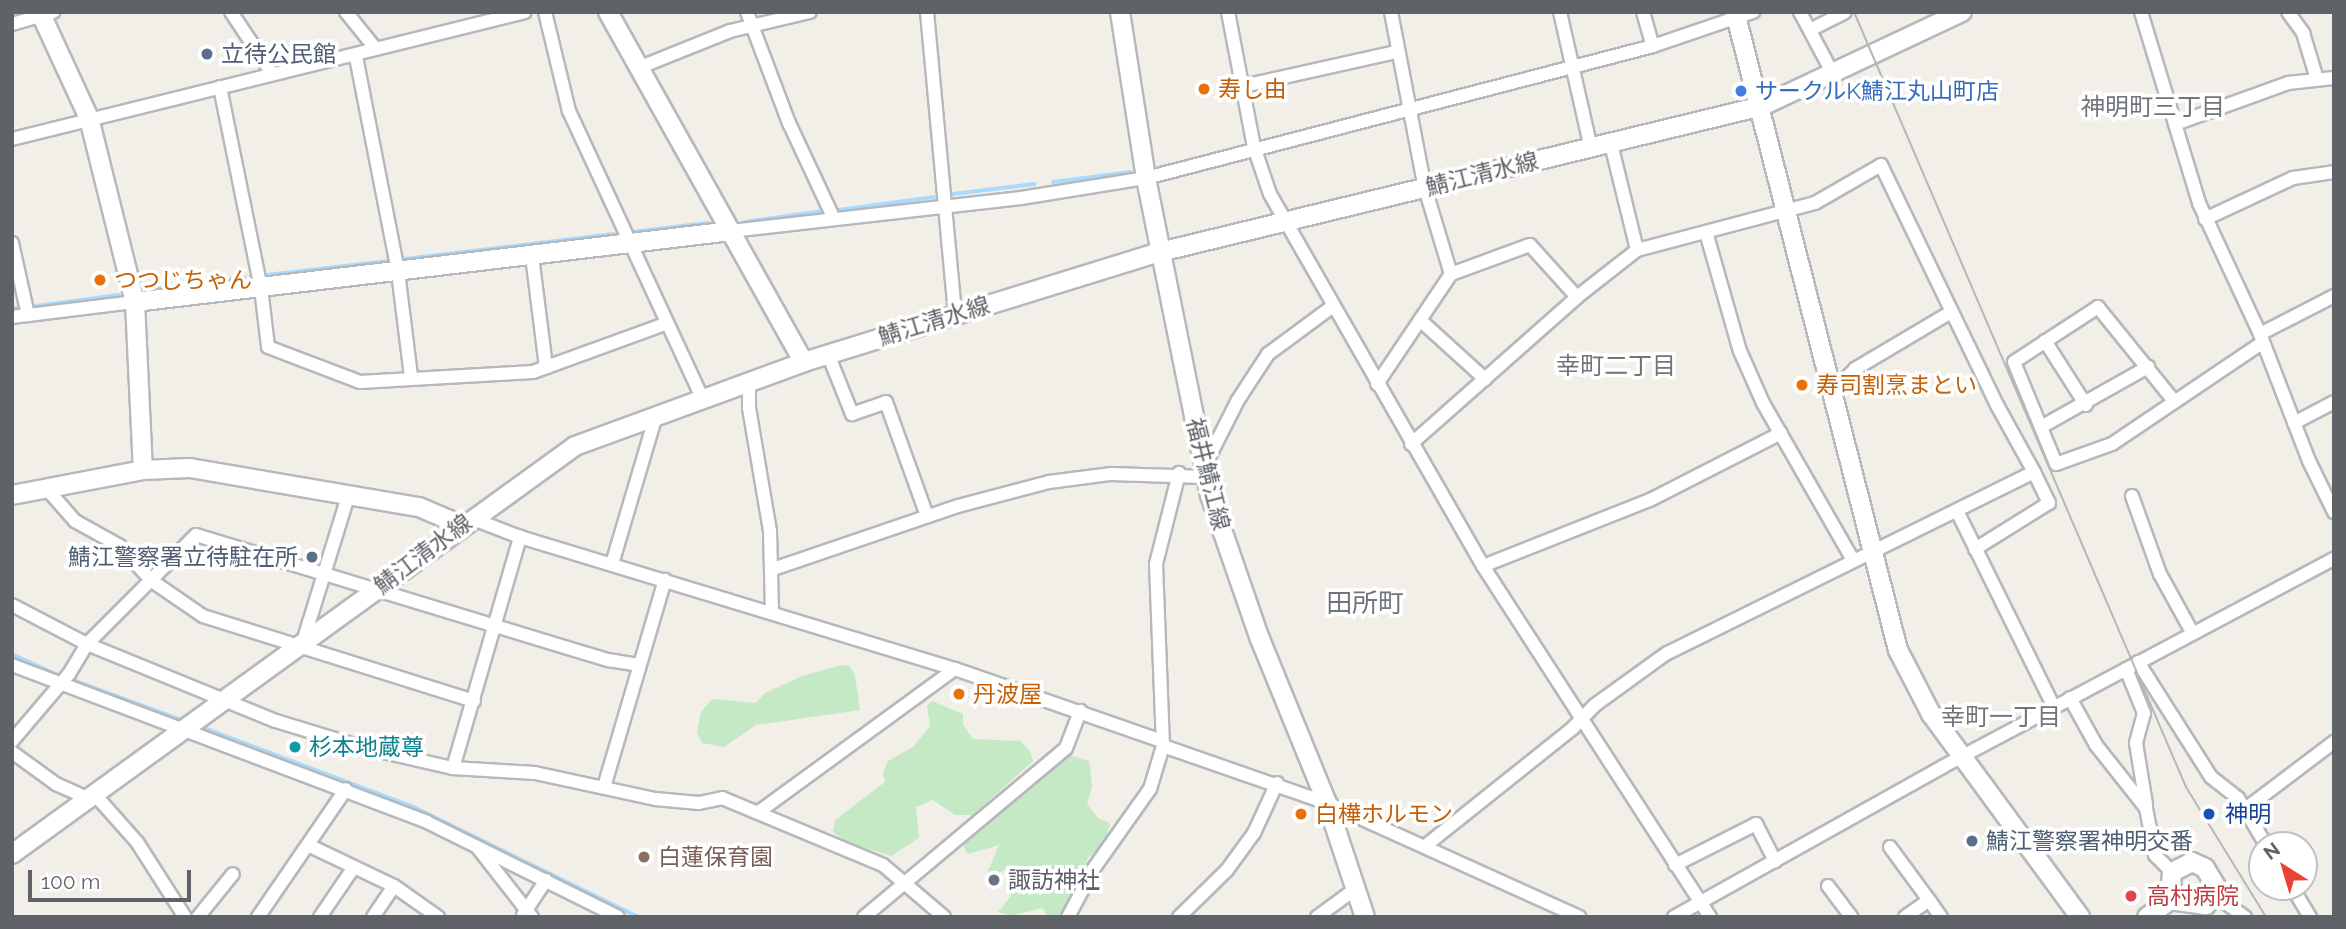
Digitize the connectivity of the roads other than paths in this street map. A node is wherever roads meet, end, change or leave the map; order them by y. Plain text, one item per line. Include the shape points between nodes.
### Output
1 (231, 12) edge
2 (346, 12) edge
3 (525, 12) edge
4 (545, 12) edge
5 (608, 12) edge
6 (810, 12) edge
7 (928, 12) edge
8 (1120, 12) edge
9 (1228, 12) edge
10 (1391, 12) edge
11 (1560, 12) edge
12 (1643, 12) edge
13 (1800, 12) edge
14 (1845, 12) edge
15 (1962, 12) edge
16 (2141, 12) edge
17 (2288, 12) edge
18 (45, 13) edge
19 (1742, 15) edge
20 (490, 16) edge
21 (749, 18) edge
22 (12, 24) edge
23 (1810, 30) junction
24 (1653, 46) junction
25 (375, 48) junction
26 (1396, 52) junction
27 (356, 57) junction
28 (638, 68) junction
29 (1570, 69) junction
30 (271, 72) junction
31 (1833, 74) junction
32 (2334, 78) edge
33 (2317, 79) junction
34 (1243, 86) junction
35 (220, 87) junction
36 (1762, 106) junction
37 (1407, 111) junction
38 (89, 118) junction
39 (2175, 124) junction
40 (12, 139) edge
41 (1611, 144) junction
42 (1254, 147) junction
43 (1591, 148) junction
44 (2334, 172) edge
45 (1146, 178) junction
46 (1424, 188) junction
47 (942, 206) junction
48 (1786, 210) junction
49 (834, 219) junction
50 (2205, 219) junction
51 (1289, 223) junction
52 (731, 231) junction
53 (1706, 232) junction
54 (12, 243) edge
55 (627, 244) junction
56 (1637, 250) junction
57 (1160, 252) junction
58 (531, 256) junction
59 (398, 272) junction
60 (1451, 274) junction
61 (261, 288) junction
62 (2334, 296) edge
63 (1577, 297) junction
64 (135, 302) junction
65 (1333, 306) junction
66 (1951, 312) junction
67 (955, 314) junction
68 (28, 315) junction
69 (12, 317) edge
70 (1420, 320) junction
71 (666, 324) junction
72 (2262, 338) junction
73 (2045, 341) junction
74 (828, 354) junction
75 (804, 362) junction
76 (545, 367) junction
77 (2148, 367) junction
78 (411, 377) junction
79 (1485, 379) junction
80 (749, 381) junction
81 (1377, 384) junction
82 (1833, 392) junction
83 (703, 400) junction
84 (2174, 401) junction
85 (2334, 402) edge
86 (2086, 405) junction
87 (655, 419) junction
88 (2294, 423) junction
89 (2040, 427) junction
90 (1781, 433) junction
91 (1411, 444) junction
92 (143, 470) junction
93 (2034, 472) junction
94 (1179, 473) junction
95 (1204, 473) junction
96 (47, 489) junction
97 (349, 493) junction
98 (12, 495) edge
99 (2132, 496) dead end
100 (1957, 511) junction
101 (2334, 512) edge
102 (927, 516) junction
103 (466, 521) junction
104 (520, 537) junction
105 (1975, 549) junction
106 (1873, 550) junction
107 (2334, 559) edge
108 (1853, 560) junction
109 (612, 564) junction
110 (1483, 566) junction
111 (774, 569) junction
112 (324, 573) junction
113 (665, 580) junction
114 (152, 581) junction
115 (376, 590) junction
116 (12, 605) edge
117 (772, 611) junction
118 (495, 625) junction
119 (2192, 632) junction
120 (87, 644) junction
121 (302, 646) junction
122 (2138, 662) junction
123 (12, 665) edge
124 (639, 665) junction
125 (955, 669) junction
126 (2126, 669) junction
127 (64, 680) junction
128 (2070, 698) junction
129 (226, 699) junction
130 (474, 701) junction
131 (2054, 707) junction
132 (1080, 711) junction
133 (1583, 719) junction
134 (184, 730) junction
135 (12, 741) edge
136 (2334, 742) edge
137 (1163, 743) junction
138 (12, 752) edge
139 (1962, 756) junction
140 (453, 768) junction
141 (1277, 783) junction
142 (604, 787) junction
143 (346, 789) junction
144 (94, 798) junction
145 (1327, 803) junction
146 (2146, 808) junction
147 (2244, 810) junction
148 (760, 811) junction
149 (2257, 831) edge
150 (308, 845) junction
151 (476, 846) junction
152 (1425, 846) junction
153 (1890, 847) dead end
154 (12, 853) edge
155 (1775, 861) junction
156 (1675, 865) junction
157 (354, 867) junction
158 (2172, 872) junction
159 (233, 874) dead end
160 (546, 880) junction
161 (903, 880) junction
162 (394, 886) junction
163 (1828, 886) dead end
164 (1354, 890) junction
165 (2216, 896) junction
166 (1929, 900) junction
167 (2170, 900) junction
168 (2301, 901) edge
169 (1701, 904) junction
170 (527, 914) edge
171 (185, 917) edge
172 (198, 917) edge
173 (258, 917) edge
174 (320, 917) edge
175 (373, 917) edge
176 (438, 917) edge
177 (618, 917) edge
178 (864, 917) edge
179 (944, 917) edge
180 (1068, 917) edge
181 (1179, 917) edge
182 (1317, 917) edge
183 (1365, 917) edge
184 (1579, 917) edge
185 (1674, 917) edge
186 (1710, 917) edge
187 (1851, 917) edge
188 (1905, 917) edge
189 (1941, 917) edge
190 (2080, 917) edge
191 (2147, 917) edge
192 (2245, 917) edge
193 (2311, 917) edge

1 - 30 street
2 - 25 street
3 - 20 street
4 - 55 street via 569,111
5 - 28 main road
6 - 21 street
7 - 47 street
8 - 45 main road, 福井鯖江線
9 - 34 street
10 - 26 street
11 - 29 street
12 - 24 street
13 - 23 street
14 - 23 street
15 - 31 main road, 鯖江清水線
16 - 39 street
17 - 33 street via 2303,33
18 - 22 street
18 - 38 main road
19 - 24 street
19 - 36 main road
20 - 25 street
21 - 28 street
21 - 49 street
23 - 31 street
24 - 29 street
25 - 27 street
26 - 34 street
26 - 37 street
27 - 30 street
27 - 59 street
28 - 52 main road
29 - 37 street
29 - 43 street
30 - 35 street
31 - 36 main road, 鯖江清水線
32 - 33 street
33 - 39 street via 2288,83
34 - 42 street
35 - 38 street
35 - 61 street
36 - 41 main road, 鯖江清水線
36 - 48 main road
37 - 42 street via 1277,146
37 - 46 street
38 - 40 street
38 - 64 main road
39 - 50 street
41 - 43 main road, 鯖江清水線
41 - 56 street
42 - 45 street
42 - 51 street via 1270,194
43 - 46 main road, 鯖江清水線
44 - 50 street via 2293,178
45 - 47 street
45 - 57 main road, 福井鯖江線
46 - 51 main road, 鯖江清水線
46 - 60 street
47 - 49 street
47 - 67 street
48 - 53 street
48 - 66 street via 1815,203 1881,165
48 - 82 main road
49 - 52 street
50 - 72 street
51 - 57 main road, 鯖江清水線
51 - 65 street
52 - 55 main road
52 - 75 main road
53 - 56 street
53 - 90 street via 1740,351
54 - 68 street
55 - 58 main road
55 - 71 street
56 - 63 street
57 - 67 main road, 鯖江清水線
57 - 95 main road, 福井鯖江線
58 - 59 main road
58 - 76 street
59 - 61 main road
59 - 78 street
60 - 63 street via 1530,245
60 - 70 street
61 - 64 main road
61 - 78 street via 268,347 308,359 352,382
62 - 72 street
63 - 79 street
64 - 68 street
64 - 92 main road
65 - 81 street
65 - 95 street via 1268,354 1238,400
66 - 82 street via 1855,369
66 - 93 street
67 - 74 main road, 鯖江清水線
68 - 69 street
70 - 79 street
70 - 81 street
71 - 76 street
71 - 83 street
72 - 84 street
72 - 88 street
73 - 77 street via 2098,307
73 - 86 street
73 - 89 street via 2014,362
74 - 75 main road, 鯖江清水線
74 - 102 street via 852,414 886,402
75 - 80 main road, 鯖江清水線
76 - 78 street via 533,372
77 - 84 street
77 - 86 street
79 - 91 street
80 - 83 main road, 鯖江清水線
80 - 111 street via 749,408
81 - 91 street
82 - 106 main road
83 - 87 main road, 鯖江清水線
84 - 89 street via 2112,444 2056,464
85 - 88 street
86 - 89 street
87 - 103 main road, 鯖江清水線 via 575,446
87 - 109 street
88 - 101 street
90 - 108 street
90 - 110 street via 1650,500
91 - 110 street
92 - 96 main road
92 - 97 main road via 190,468
93 - 100 street
93 - 105 street via 2049,503
94 - 95 street
94 - 102 street via 1111,474 1049,482
94 - 137 street via 1156,564
95 - 145 main road, 福井鯖江線 via 1239,584
96 - 98 main road
96 - 114 street via 75,522 120,546
97 - 103 main road via 419,506
97 - 112 street
99 - 119 street via 2160,574
100 - 105 street
100 - 106 street
102 - 111 street
103 - 104 street
103 - 115 main road, 鯖江清水線
104 - 109 street
104 - 118 street
105 - 131 street
106 - 108 street
106 - 139 main road via 1908,674
107 - 119 street
108 - 133 street via 1667,653
109 - 113 street
110 - 133 street
111 - 117 street
112 - 114 street via 196,535
112 - 115 street
112 - 121 street
113 - 117 street
113 - 124 street
114 - 120 street
114 - 121 street via 203,616
115 - 118 street
115 - 121 main road, 鯖江清水線
116 - 120 street
117 - 125 street
118 - 124 street
118 - 130 street
119 - 122 street
120 - 127 street
120 - 129 street
121 - 129 main road, 鯖江清水線
121 - 130 street
122 - 126 street
122 - 147 street via 2211,777 2231,791
123 - 127 street
124 - 142 street
125 - 132 street
125 - 148 street
126 - 128 street
126 - 146 street via 2144,713 2136,743
127 - 134 street
127 - 135 street
128 - 131 street
128 - 146 street via 2096,745
129 - 134 main road, 鯖江清水線
129 - 140 street via 342,742
130 - 140 street
131 - 139 street
132 - 137 street
132 - 161 street via 1066,748
133 - 152 street
133 - 156 street
134 - 143 street
134 - 144 main road, 鯖江清水線
136 - 147 street
137 - 141 street
137 - 180 street via 1150,789 1094,868
138 - 144 street via 56,784
139 - 155 street
139 - 190 main road
140 - 142 street via 535,773
141 - 145 street
141 - 181 street via 1254,833 1227,870
142 - 148 street via 677,801 722,798
143 - 150 street
143 - 151 street
144 - 154 main road, 鯖江清水線
144 - 171 street via 136,842
145 - 152 street
145 - 164 main road, 福井鯖江線
146 - 158 street via 2155,855
147 - 149 street
148 - 161 street via 788,828 884,865
150 - 157 street
150 - 173 street
151 - 160 street
151 - 170 street
152 - 184 street
153 - 166 street via 1900,871
155 - 156 street via 1756,824
155 - 169 street
156 - 169 street
157 - 162 street
157 - 174 street
158 - 165 main road via 2192,862 2201,864 2217,888
158 - 167 main road
159 - 172 street
160 - 170 street
160 - 177 street
161 - 178 street
161 - 179 street
162 - 175 street
162 - 176 street
163 - 187 street
164 - 182 street
164 - 183 main road, 福井鯖江線
165 - 167 main road via 2201,906
165 - 192 street
166 - 188 street
166 - 189 street
167 - 191 main road
168 - 193 street
169 - 185 street
169 - 186 street

